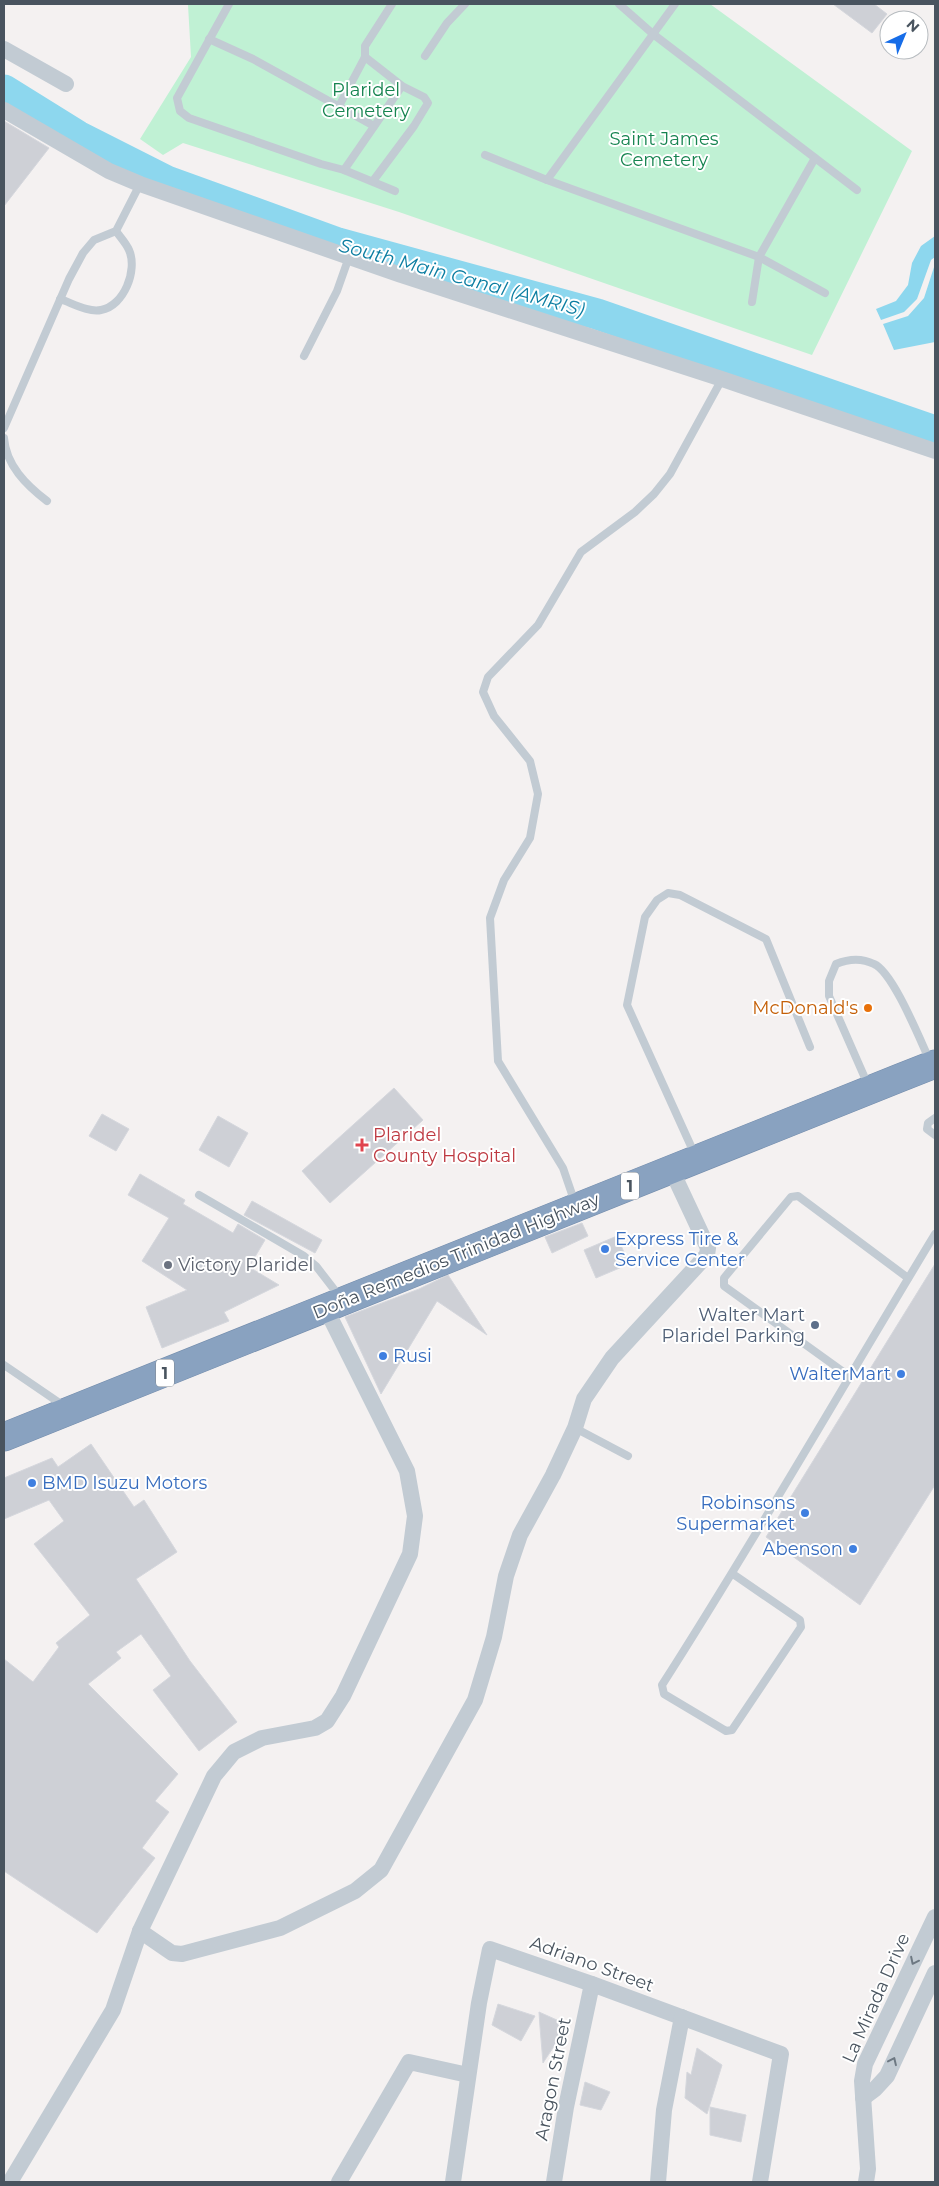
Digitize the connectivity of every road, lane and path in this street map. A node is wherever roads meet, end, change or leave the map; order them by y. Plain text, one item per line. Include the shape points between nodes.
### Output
1 (229, 4) edge
2 (392, 4) edge
3 (465, 4) edge
4 (619, 4) edge
5 (675, 4) edge
6 (653, 34) junction
7 (209, 39) junction
8 (4, 49) edge
9 (425, 56) dead end
10 (365, 57) junction
11 (66, 84) dead end
12 (402, 86) junction
13 (339, 106) junction
14 (4, 110) edge
15 (374, 126) junction
16 (485, 155) dead end
17 (816, 158) junction
18 (344, 170) junction
19 (547, 180) junction
20 (374, 181) junction
21 (140, 184) junction
22 (857, 190) dead end
23 (395, 191) dead end
24 (116, 231) junction
25 (349, 257) junction
26 (759, 257) junction
27 (825, 293) dead end
28 (60, 299) junction
29 (752, 302) dead end
30 (304, 356) dead end
31 (722, 378) junction
32 (4, 428) edge
33 (4, 438) edge
34 (935, 451) edge
35 (47, 501) dead end
36 (810, 1047) dead end
37 (934, 1064) edge
38 (870, 1090) junction
39 (935, 1118) edge
40 (935, 1135) edge
41 (696, 1158) junction
42 (671, 1169) junction
43 (199, 1195) dead end
44 (577, 1208) junction
45 (935, 1234) edge
46 (908, 1278) junction
47 (335, 1305) junction
48 (4, 1365) edge
49 (849, 1376) junction
50 (71, 1410) junction
51 (575, 1428) junction
52 (4, 1437) edge
53 (628, 1456) dead end
54 (733, 1574) junction
55 (935, 1917) edge
56 (140, 1931) junction
57 (935, 1973) edge
58 (592, 1984) junction
59 (682, 2017) junction
60 (468, 2075) junction
61 (863, 2098) junction
62 (10, 2182) edge
63 (338, 2182) edge
64 (453, 2182) edge
65 (554, 2182) edge
66 (658, 2182) edge
67 (760, 2182) edge
68 (866, 2182) edge

1 - 7 lane
2 - 10 lane via 365,46
3 - 9 lane via 447,23
4 - 6 lane
5 - 6 lane
6 - 17 lane
6 - 19 lane
7 - 13 lane
7 - 18 lane via 177,98 180,111 189,118
8 - 11 street
10 - 12 lane
10 - 13 lane
12 - 15 lane
12 - 20 lane via 424,97 428,103
13 - 15 lane
14 - 21 street via 109,171
15 - 18 lane
16 - 19 lane
17 - 22 lane
17 - 26 lane
18 - 20 lane
19 - 26 lane
20 - 23 lane
21 - 24 lane
21 - 25 street
24 - 28 lane via 94,240 83,253
24 - 28 lane via 131,258 130,277 121,297 102,310
25 - 30 lane via 337,291
25 - 31 street
26 - 27 lane
26 - 29 lane
28 - 32 lane
31 - 34 street
31 - 44 lane via 670,474 635,512 581,552 538,625 488,677 483,692 494,716 530,762 538,794 530,838 504,880 490,918 498,1061 563,1168
33 - 35 lane via 12,465
36 - 41 lane via 766,939 680,895 668,893 657,900 645,917 627,1005
37 - 38 highway, Doña Remedios Trinidad Highway / 1
37 - 38 lane via 889,977 875,964 860,960 836,964 829,981 829,996
38 - 41 highway, Doña Remedios Trinidad Highway / 1
39 - 40 lane via 928,1123 927,1129
41 - 42 highway, Doña Remedios Trinidad Highway / 1
42 - 44 highway, Doña Remedios Trinidad Highway / 1
42 - 51 street via 708,1248 707,1255 612,1358 584,1399
43 - 47 lane via 304,1256 316,1266
44 - 47 highway, Doña Remedios Trinidad Highway / 1
45 - 46 lane
46 - 49 lane
46 - 49 lane via 798,1196 791,1197 724,1278 724,1286
47 - 50 highway, Doña Remedios Trinidad Highway / 1
47 - 56 street via 407,1471 415,1516 410,1554 343,1696 327,1721 316,1728 262,1738 234,1752 214,1776
48 - 50 lane
49 - 54 lane
50 - 52 highway, Doña Remedios Trinidad Highway / 1
51 - 53 lane
51 - 56 street via 520,1535 506,1576 494,1638 475,1700 381,1870 355,1891 280,1928 191,1952 172,1953
54 - 54 lane via 662,1685 664,1694 726,1731 732,1730 801,1627 800,1620
55 -> 61 street, La Mirada Drive via 865,2064
56 - 62 street via 113,2010
61 -> 57 street via 887,2076
58 - 59 street, Adriano Street
58 - 60 street, Adriano Street via 490,1949
58 - 65 street, Aragon Street
59 - 66 street via 664,2110
59 - 67 street, Adriano Street via 781,2054
60 - 63 street via 409,2062
60 - 64 street, Adriano Street
61 - 68 street, La Mirada Drive

